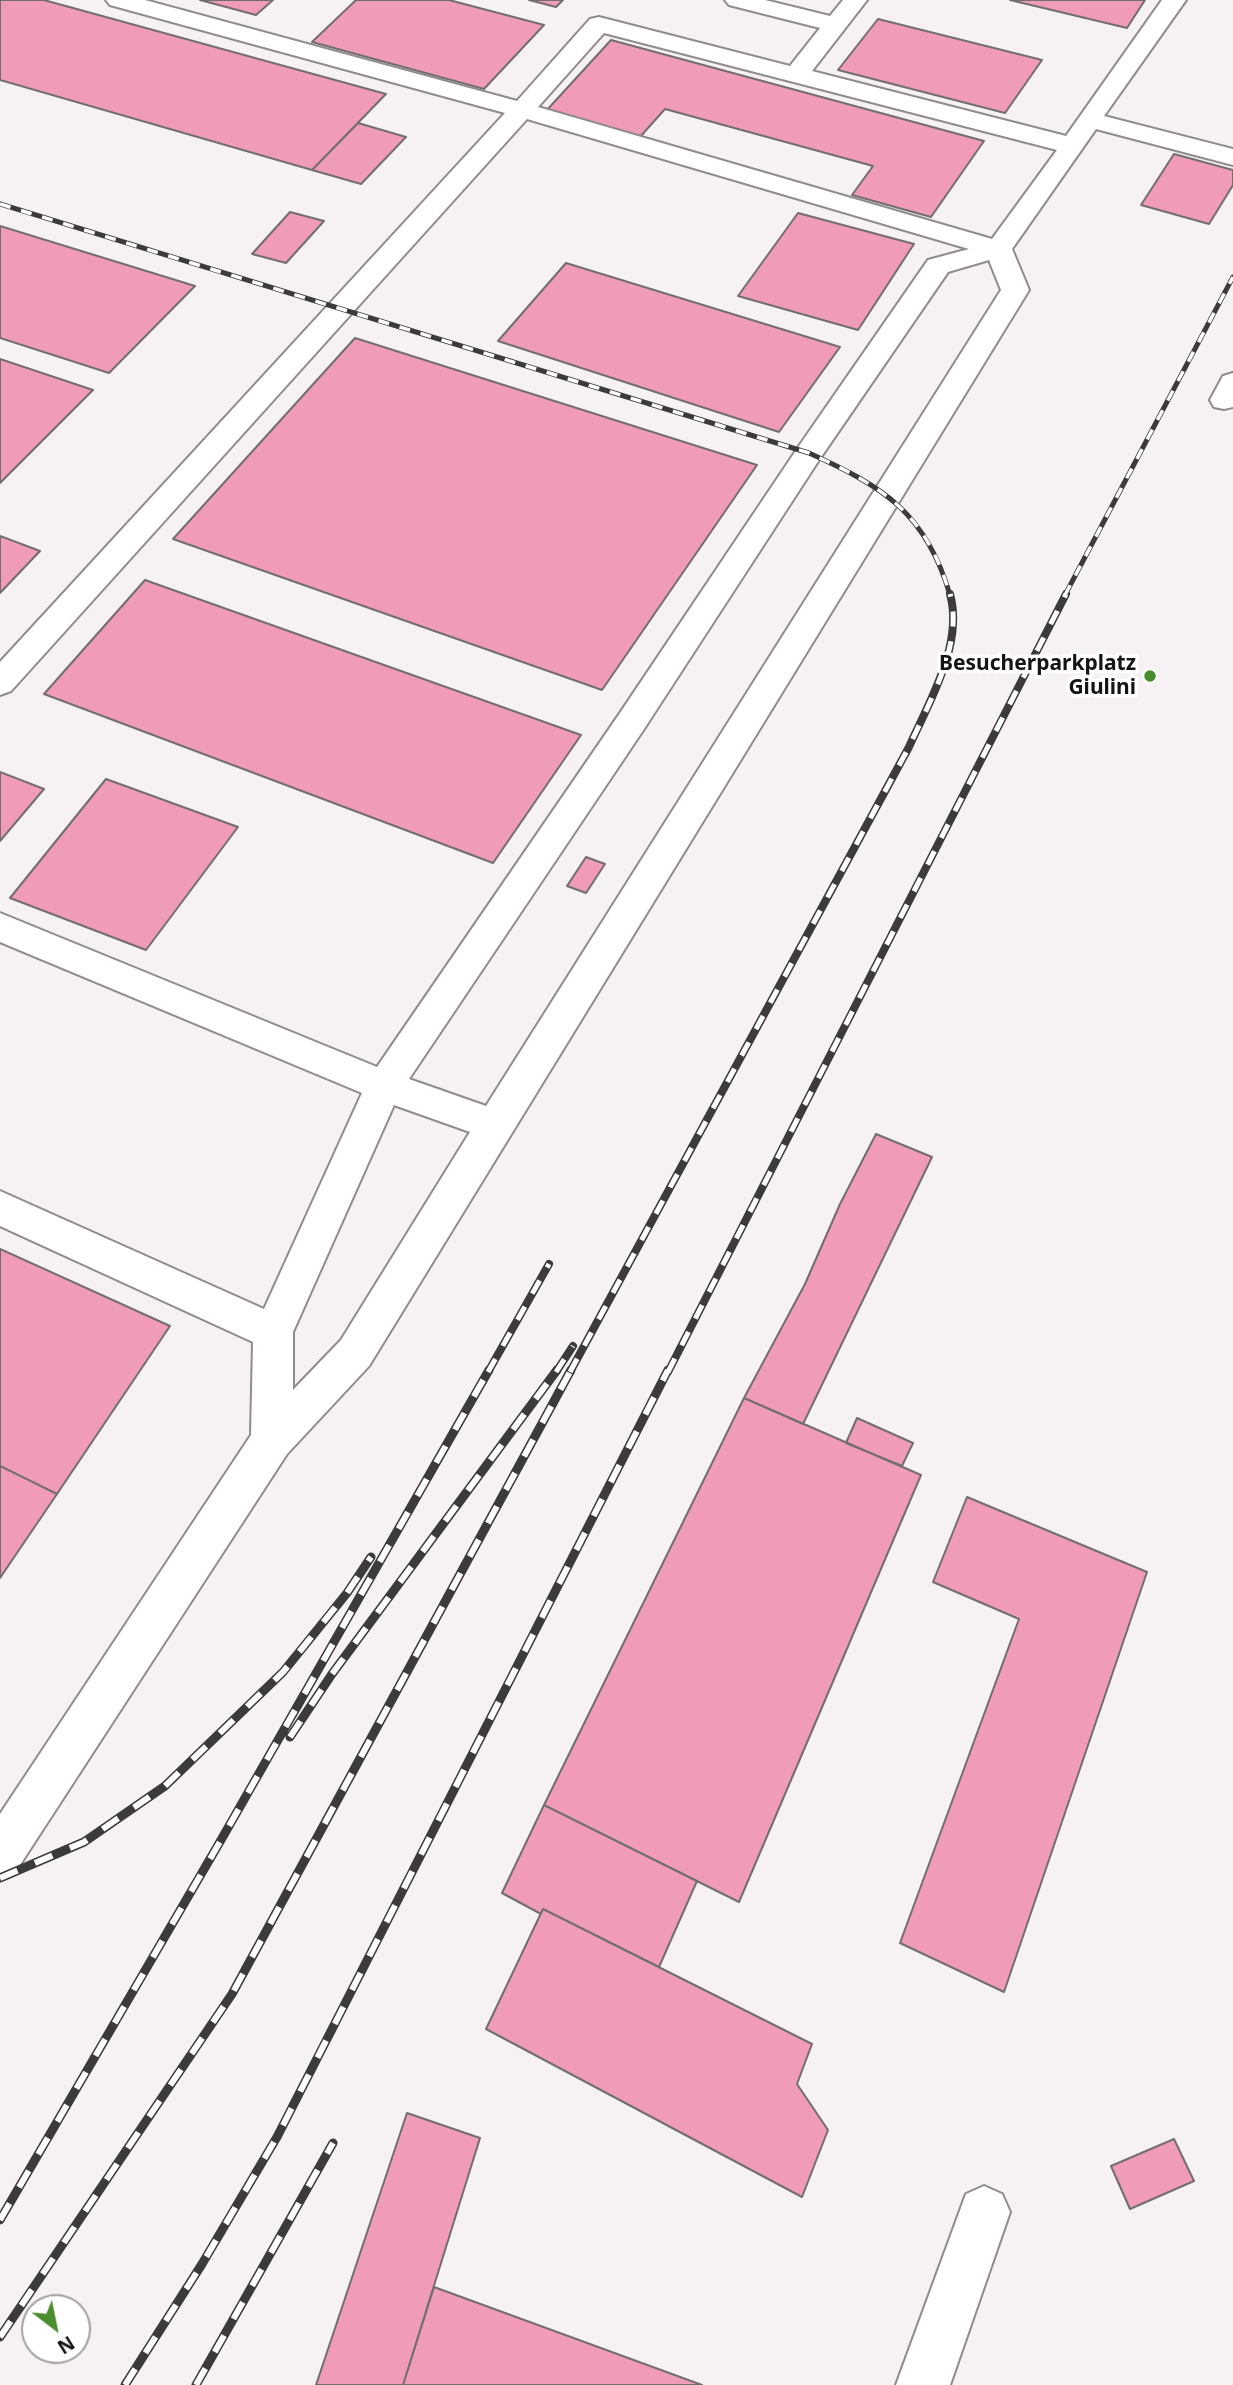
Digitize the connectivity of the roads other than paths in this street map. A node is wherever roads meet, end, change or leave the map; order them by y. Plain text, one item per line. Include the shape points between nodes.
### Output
1 (118, 0) edge
2 (737, 0) edge
3 (855, 0) edge
4 (1174, 0) edge
5 (835, 25) junction
6 (796, 75) junction
7 (522, 110) junction
8 (1081, 133) junction
9 (1233, 157) edge
10 (998, 249) junction
11 (0, 683) edge
12 (0, 927) edge
13 (384, 1086) junction
14 (495, 1125) junction
15 (0, 1208) edge
16 (274, 1332) junction
17 (272, 1440) junction
18 (0, 1855) edge
19 (984, 2212) dead end
20 (923, 2385) edge

1 - 7 street
2 - 5 street
3 - 5 street
4 - 8 street
5 - 6 street
6 - 7 street via 607,16
6 - 8 street
7 - 10 street
7 - 11 street
8 - 9 street
8 - 10 street
10 - 13 street via 938,266
10 - 14 street via 1015,290
12 - 13 street
13 - 14 street
13 - 16 street
14 - 17 street via 355,1353
15 - 16 street
16 - 17 street
17 - 18 street
19 - 20 street

